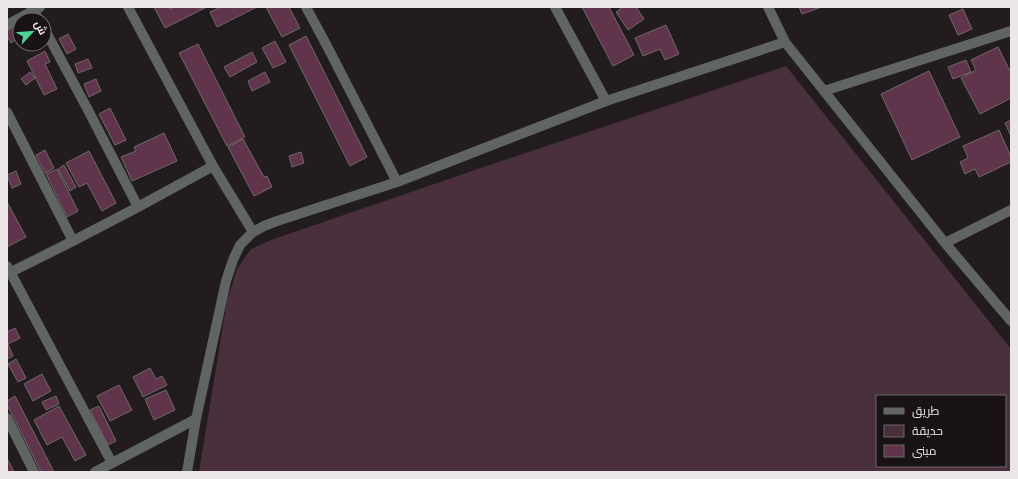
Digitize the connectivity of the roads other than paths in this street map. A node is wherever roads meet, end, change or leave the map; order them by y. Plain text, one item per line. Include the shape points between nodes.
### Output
1 (128, 7) edge
2 (306, 7) edge
3 (555, 7) edge
4 (768, 7) edge
5 (36, 8) edge
6 (7, 25) edge
7 (1011, 31) edge
8 (786, 42) junction
9 (52, 43) edge
10 (824, 91) junction
11 (606, 102) junction
12 (7, 112) edge
13 (213, 166) junction
14 (397, 182) junction
15 (138, 207) junction
16 (1011, 210) edge
17 (252, 232) junction
18 (73, 241) junction
19 (945, 243) junction
20 (8, 270) edge
21 (1011, 321) edge
22 (7, 418) edge
23 (196, 419) junction
24 (112, 463) junction
25 (34, 472) edge
26 (95, 472) edge
27 (187, 472) edge

1 - 13 street
2 - 14 street
3 - 11 street
4 - 8 street
5 - 6 street
7 - 10 street
8 - 10 street
8 - 11 street
9 - 15 street
10 - 19 street
11 - 14 street
12 - 18 street
13 - 15 street
13 - 17 street
14 - 17 street via 277,221
15 - 18 street
16 - 19 street
17 - 23 street via 232,260
18 - 20 street
19 - 21 street
20 - 24 street
22 - 25 street
23 - 24 street
23 - 27 street
24 - 26 street

